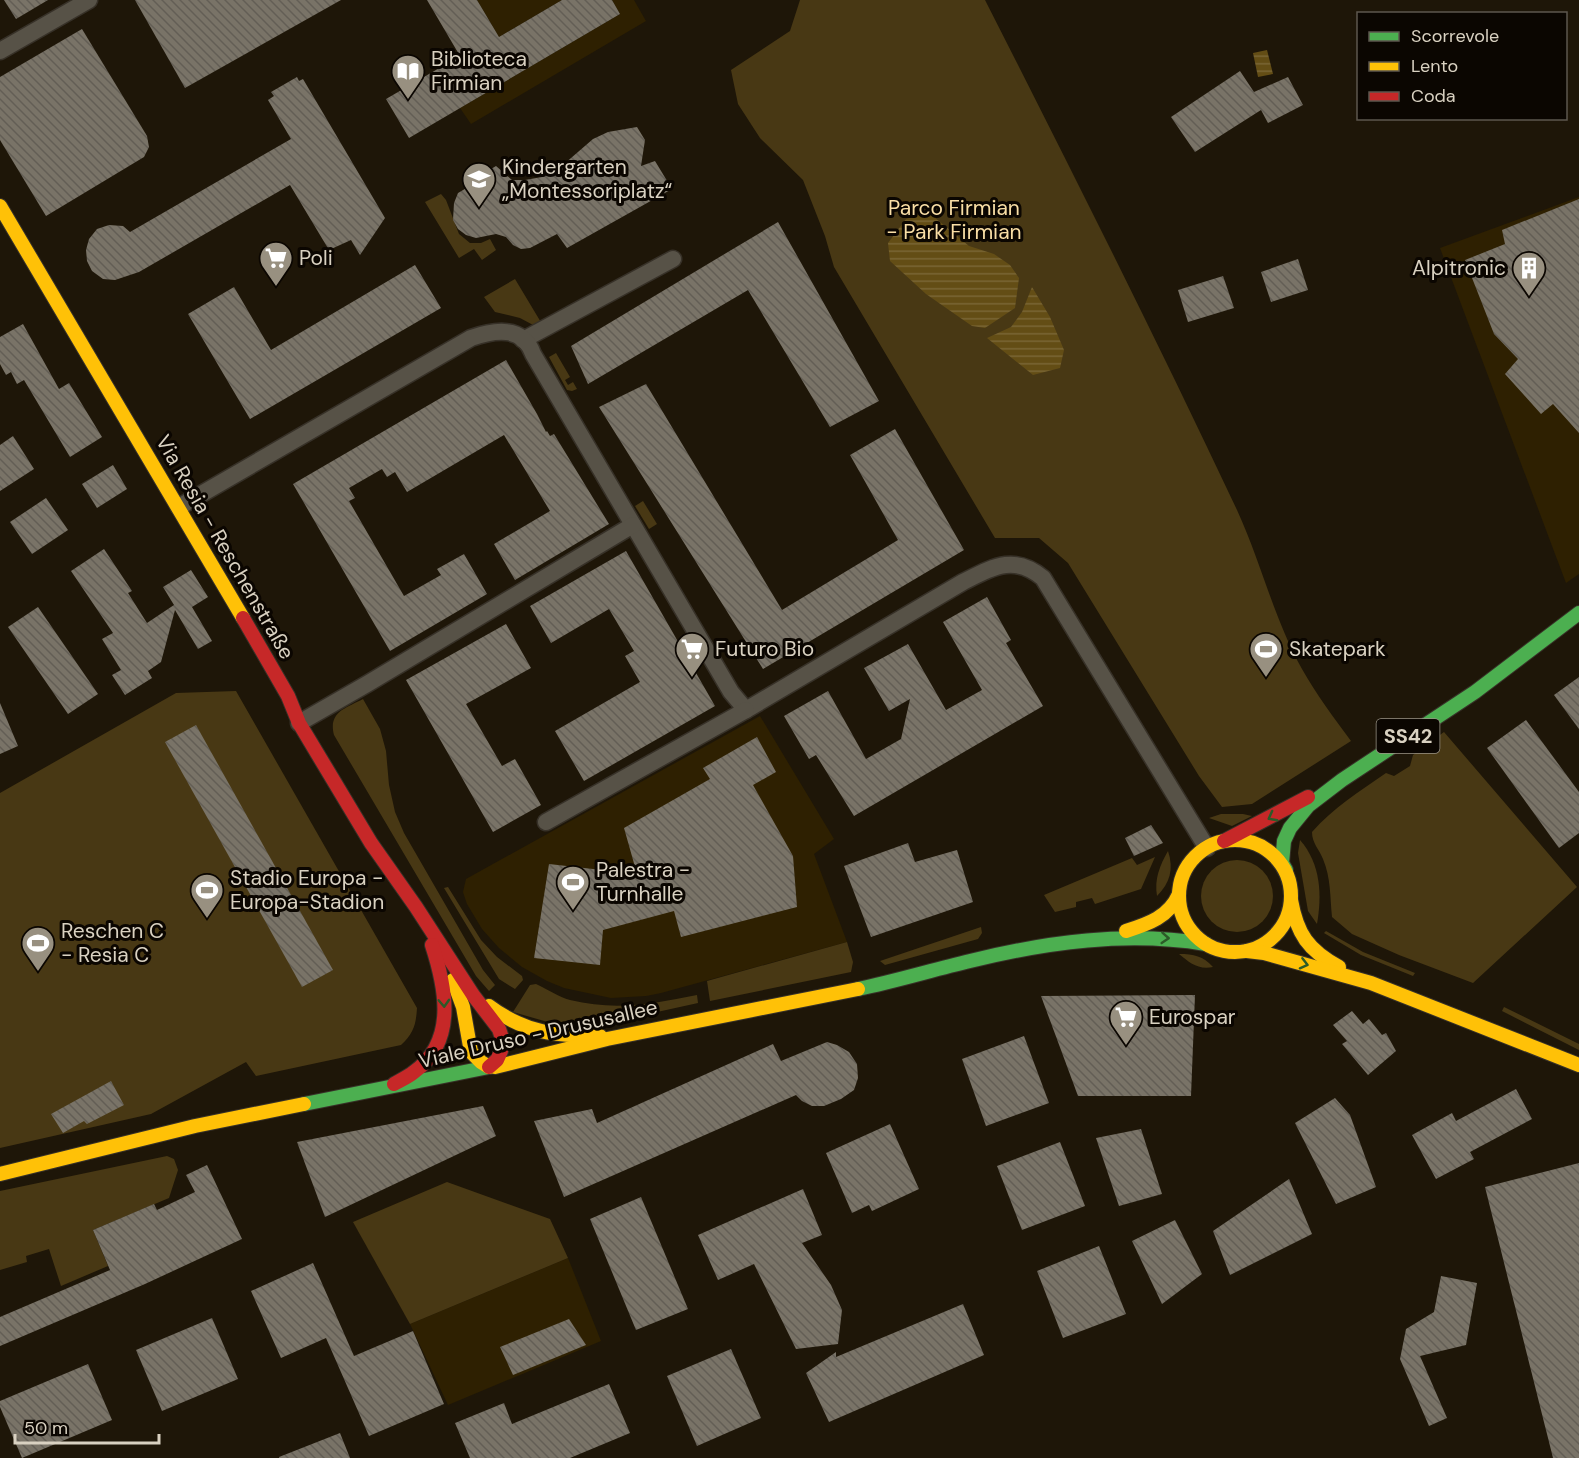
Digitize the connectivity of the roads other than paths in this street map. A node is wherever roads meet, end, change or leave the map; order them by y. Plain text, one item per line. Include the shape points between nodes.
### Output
1 (89, 0) edge
2 (0, 51) edge
3 (0, 206) edge
4 (673, 259) dead end
5 (523, 340) junction
6 (179, 507) junction
7 (633, 525) junction
8 (1579, 613) edge
9 (746, 710) junction
10 (299, 723) junction
11 (1342, 780) junction
12 (546, 822) dead end
13 (1207, 848) junction
14 (1286, 870) junction
15 (1179, 894) junction
16 (1291, 900) junction
17 (416, 907) junction
18 (426, 926) junction
19 (1086, 941) junction
20 (1206, 944) junction
21 (1247, 951) junction
22 (464, 981) junction
23 (1371, 982) junction
24 (620, 1036) junction
25 (1579, 1065) edge
26 (492, 1067) junction
27 (378, 1090) junction
28 (0, 1174) edge

1 - 2 street
3 - 6 main road, Via Resia - Reschenstraße
4 - 5 street
5 - 6 street via 511,332 488,332 471,338
5 - 7 street via 530,345
6 - 10 main road, Via Resia - Reschenstraße via 288,696
7 - 9 street via 731,692
7 - 10 street
8 - 11 main road, SS42 via 1474,692
9 - 12 street
9 - 13 street via 969,579 998,566 1030,567 1043,578
10 - 17 main road, Via Resia - Reschenstraße via 371,843
11 -> 13 main road, SS42
11 - 14 main road, SS42 via 1308,806 1290,828 1282,854
13 - 14 main road via 1231,840 1257,844 1274,855
13 - 15 main road via 1186,868
14 - 16 main road
15 - 19 main road, Viale Druso - Drususallee via 1169,911 1148,924
15 - 20 main road via 1188,927
16 - 21 main road via 1279,932
16 - 23 main road via 1298,931 1310,947 1335,965
17 - 18 main road, Via Resia - Reschenstraße
17 - 22 main road, Via Resia - Reschenstraße
18 - 26 main road, Via Resia - Reschenstraße via 459,994 470,1052
18 -> 27 main road via 444,994 441,1041 430,1059 412,1076
19 -> 20 main road, Viale Druso - Drususallee via 1149,936
19 - 24 main road, Viale Druso - Drususallee
20 - 21 main road via 1220,950
21 -> 23 main road
22 - 24 main road via 512,1023 550,1035
22 - 26 main road, Via Resia - Reschenstraße via 502,1038
23 - 25 main road
24 - 26 main road, Viale Druso - Drususallee
26 - 27 main road, Viale Druso - Drususallee
27 - 28 main road, Viale Druso - Drususallee via 195,1126

